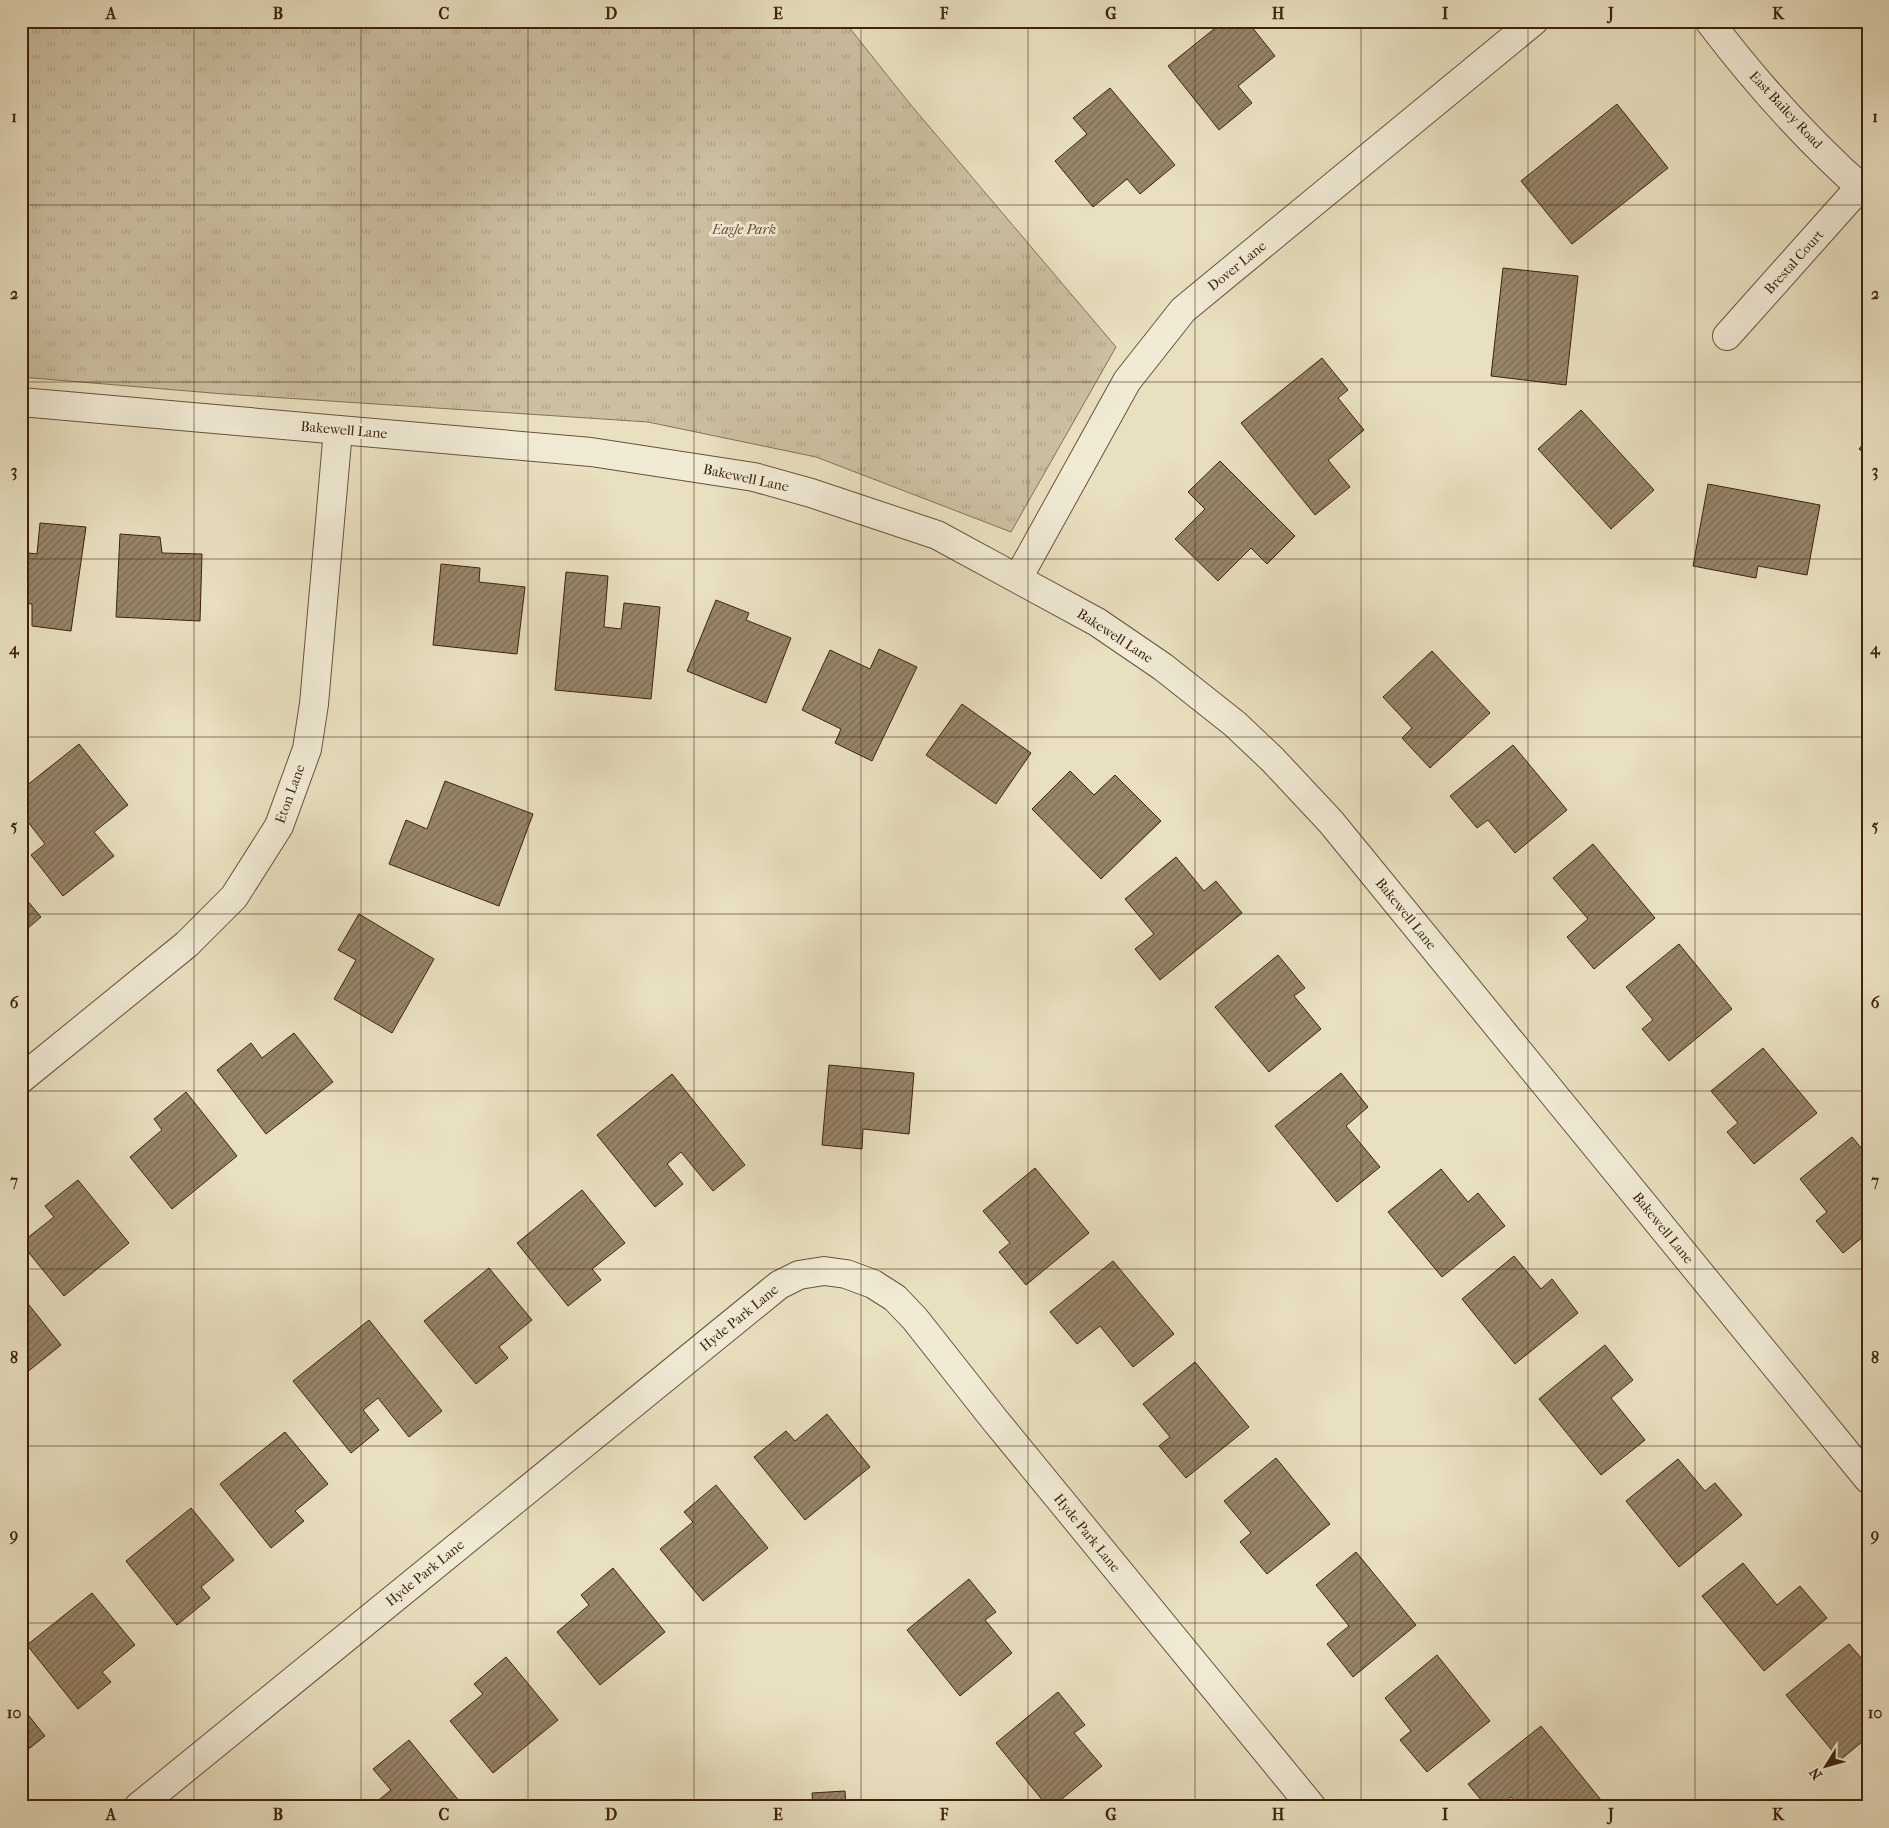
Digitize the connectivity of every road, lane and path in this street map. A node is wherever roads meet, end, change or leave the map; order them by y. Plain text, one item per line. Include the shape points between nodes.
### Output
1 (1534, 21) edge
2 (1709, 21) edge
3 (1864, 191) edge
4 (1727, 336) dead end
5 (21, 402) edge
6 (338, 430) junction
7 (1018, 578) junction
8 (21, 1079) edge
9 (1868, 1479) edge
10 (138, 1807) edge
11 (1312, 1807) edge

1 - 7 street, Dover Lane via 1183,310 1127,381
2 - 3 street, East Bailey Road via 1797,124
3 - 4 street, Brestal Court
5 - 6 street, Bakewell Lane
6 - 7 street, Bakewell Lane via 591,452 754,477 937,536
6 - 8 street, Eton Lane via 314,704 307,749 279,826 234,897 187,944
7 - 9 street, Bakewell Lane via 1098,622 1163,667 1235,724 1286,774 1331,822
10 - 11 street, Hyde Park Lane via 779,1285 799,1275 824,1271 846,1274 873,1284 895,1298 915,1318

